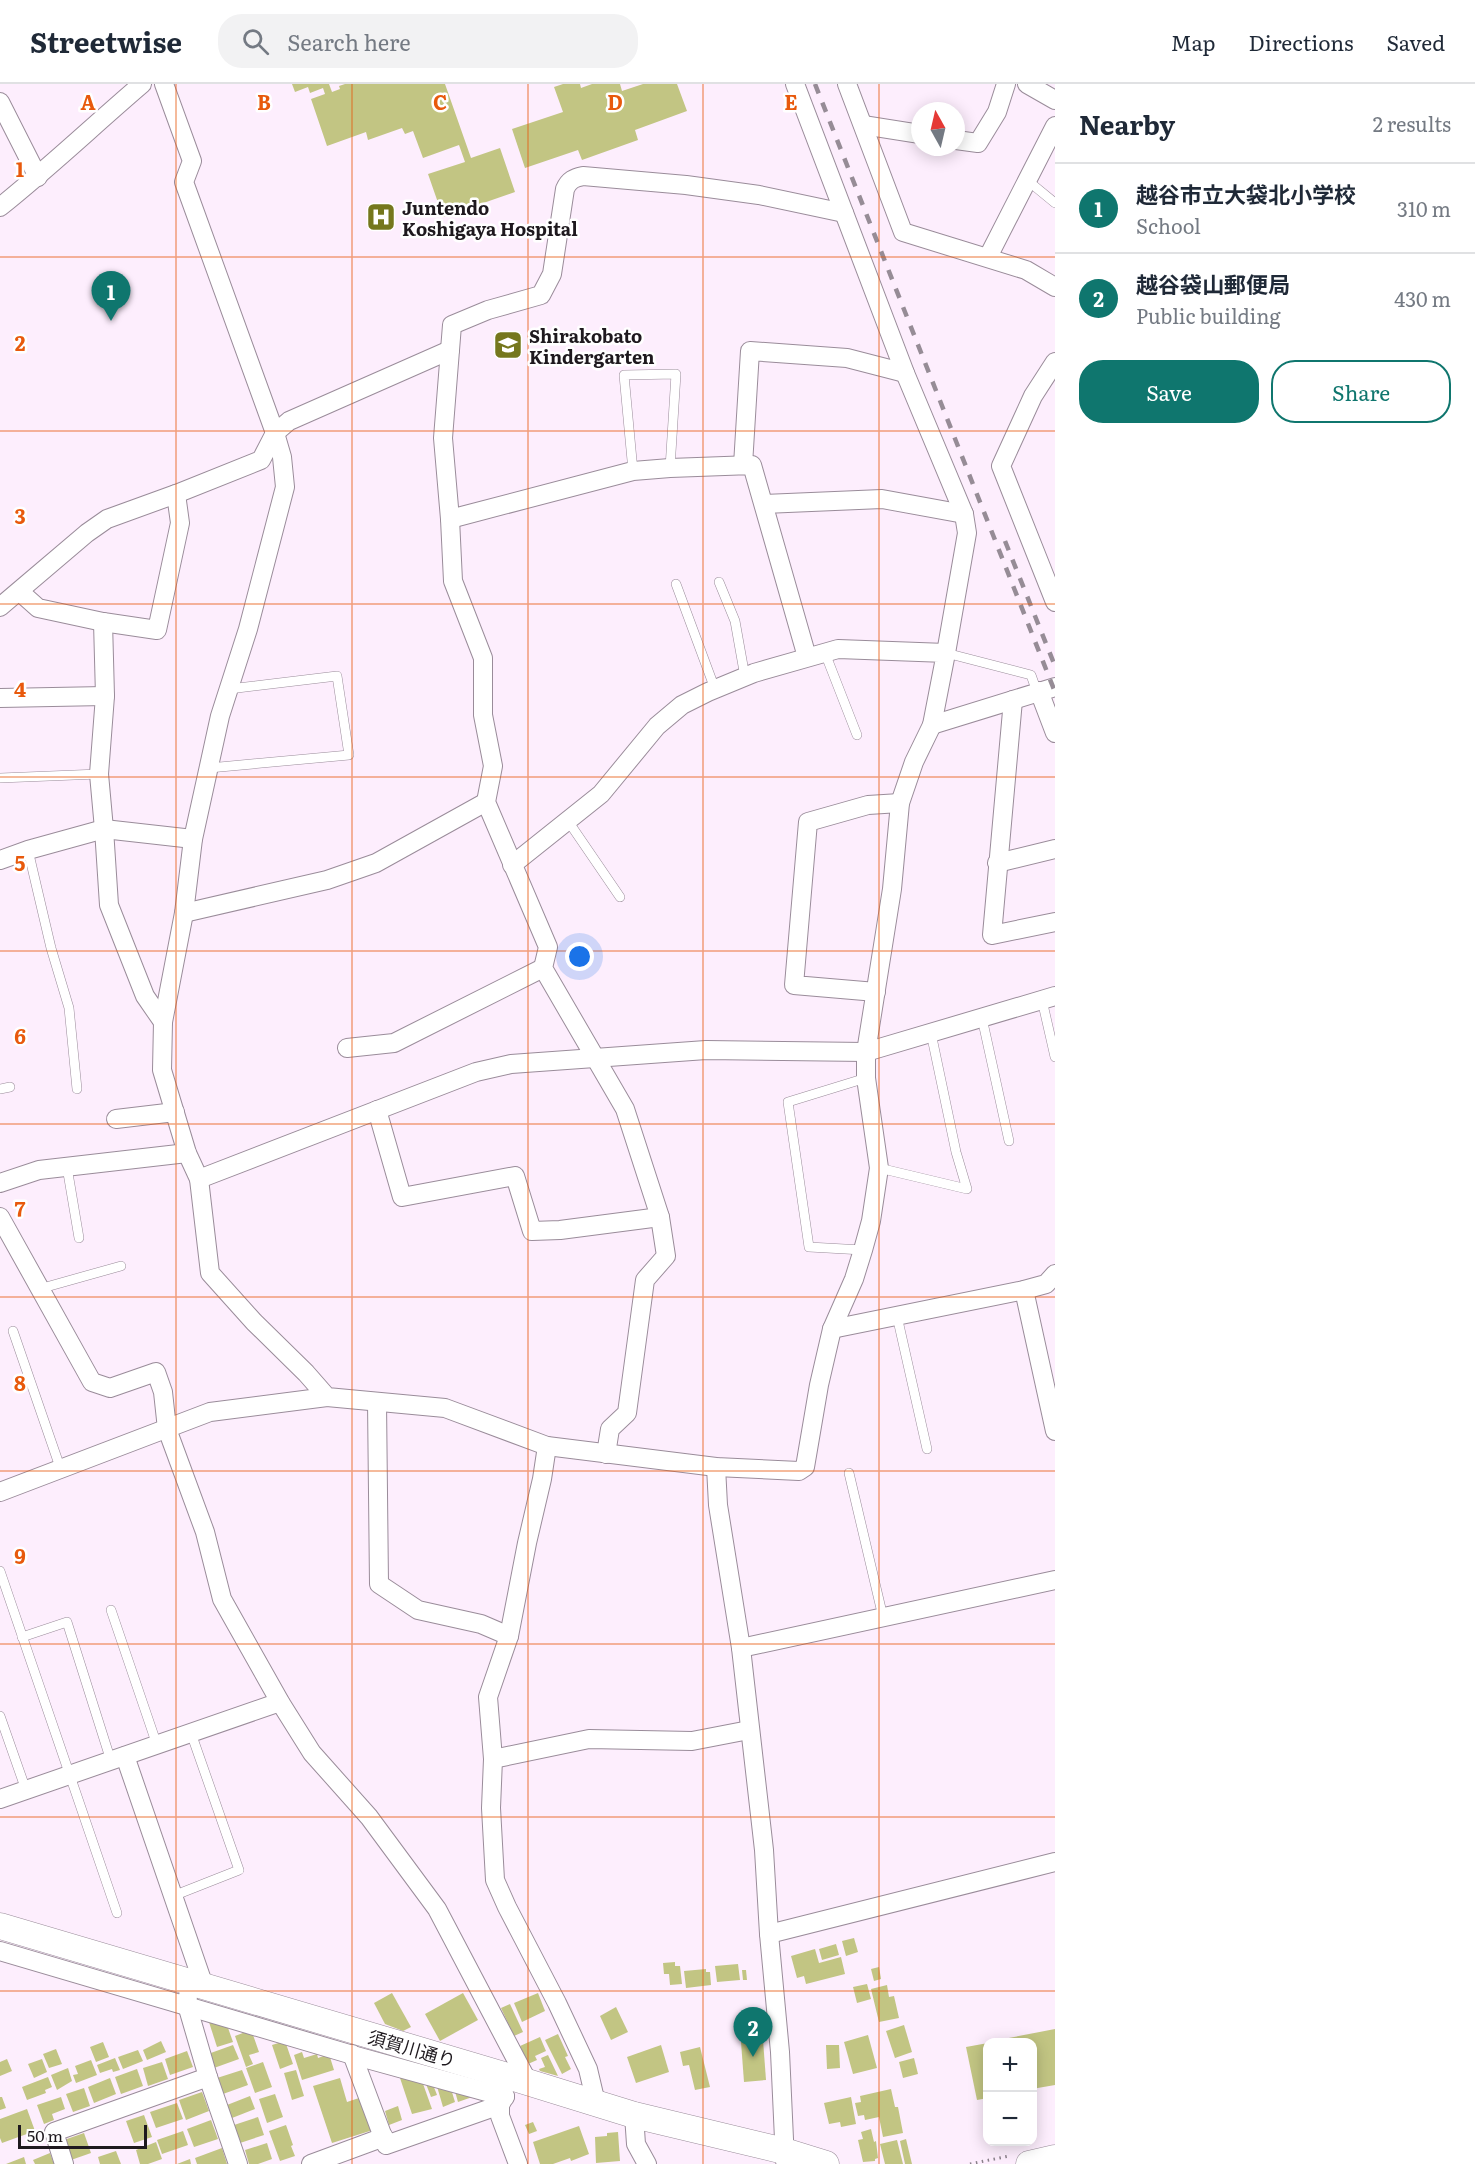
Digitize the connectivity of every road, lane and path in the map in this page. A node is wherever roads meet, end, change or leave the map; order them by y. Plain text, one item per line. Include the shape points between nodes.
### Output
1 (142, 84) edge
2 (164, 84) edge
3 (795, 84) edge
4 (847, 84) edge
5 (1006, 84) edge
6 (1027, 84) edge
7 (1055, 100) edge
8 (0, 102) edge
9 (863, 125) junction
10 (1055, 126) edge
11 (911, 133) edge
12 (965, 141) edge
13 (38, 177) junction
14 (1027, 180) junction
15 (1055, 203) edge
16 (0, 207) edge
17 (844, 213) junction
18 (988, 257) junction
19 (1055, 287) edge
20 (450, 350) junction
21 (1054, 366) edge
22 (905, 373) junction
23 (275, 433) junction
24 (743, 465) junction
25 (670, 468) junction
26 (633, 471) junction
27 (176, 494) junction
28 (764, 504) junction
29 (964, 514) junction
30 (450, 519) junction
31 (719, 582) dead end
32 (676, 584) dead end
33 (20, 592) junction
34 (1055, 602) edge
35 (0, 607) edge
36 (103, 622) junction
37 (825, 653) junction
38 (946, 653) junction
39 (807, 657) junction
40 (745, 677) junction
41 (228, 689) junction
42 (715, 689) junction
43 (1044, 690) edge
44 (105, 696) junction
45 (0, 698) edge
46 (1012, 700) junction
47 (932, 725) junction
48 (1055, 733) edge
49 (857, 735) dead end
50 (209, 768) junction
51 (99, 774) junction
52 (0, 778) edge
53 (486, 802) junction
54 (900, 803) junction
55 (568, 821) junction
56 (104, 828) junction
57 (194, 839) junction
58 (1055, 849) edge
59 (28, 850) junction
60 (0, 860) edge
61 (997, 862) junction
62 (512, 865) junction
63 (620, 897) dead end
64 (184, 913) junction
65 (1055, 922) edge
66 (543, 968) junction
67 (876, 992) junction
68 (1049, 998) edge
69 (982, 1018) junction
70 (163, 1022) junction
71 (931, 1033) junction
72 (347, 1048) dead end
73 (866, 1052) junction
74 (1055, 1057) edge
75 (596, 1059) junction
76 (866, 1078) junction
77 (77, 1089) dead end
78 (377, 1110) junction
79 (175, 1112) junction
80 (116, 1119) dead end
81 (1009, 1141) dead end
82 (187, 1153) junction
83 (66, 1167) junction
84 (879, 1168) junction
85 (199, 1179) junction
86 (0, 1183) edge
87 (0, 1217) edge
88 (660, 1217) junction
89 (79, 1238) dead end
90 (863, 1250) junction
91 (121, 1266) dead end
92 (1055, 1274) edge
93 (39, 1289) junction
94 (1024, 1290) junction
95 (897, 1316) junction
96 (832, 1329) junction
97 (13, 1331) dead end
98 (327, 1397) junction
99 (377, 1402) junction
100 (167, 1429) junction
101 (1055, 1431) edge
102 (547, 1446) junction
103 (927, 1449) dead end
104 (606, 1454) junction
105 (716, 1467) junction
106 (61, 1470) junction
107 (849, 1473) dead end
108 (0, 1492) edge
109 (0, 1571) edge
110 (1055, 1580) edge
111 (111, 1610) dead end
112 (883, 1617) junction
113 (509, 1636) junction
114 (22, 1637) junction
115 (741, 1648) junction
116 (280, 1702) junction
117 (0, 1716) edge
118 (750, 1730) junction
119 (191, 1733) junction
120 (157, 1745) junction
121 (118, 1759) junction
122 (493, 1759) junction
123 (70, 1775) junction
124 (26, 1790) junction
125 (0, 1799) edge
126 (1054, 1866) edge
127 (173, 1896) junction
128 (117, 1913) dead end
129 (0, 1926) edge
130 (769, 1934) junction
131 (0, 1950) edge
132 (194, 1991) junction
133 (352, 2054) junction
134 (208, 2077) junction
135 (511, 2090) junction
136 (596, 2103) junction
137 (634, 2115) junction
138 (384, 2137) junction
139 (784, 2158) edge
140 (1055, 2158) edge
141 (64, 2164) edge
142 (238, 2164) edge
143 (311, 2164) edge
144 (518, 2164) edge
145 (647, 2164) edge
146 (826, 2164) edge
147 (1029, 2164) edge

1 - 13 street
2 - 23 street via 192,161 184,182
3 - 17 street
4 - 9 street
5 - 12 street via 998,112 978,143
6 - 7 street
8 - 13 street
9 - 11 street
9 - 18 street via 903,232
10 - 14 street
13 - 16 street
14 - 15 lane
14 - 18 street
17 - 20 street via 686,185 575,177 565,189 552,274 541,295 452,325
17 - 22 street
18 - 19 street via 1026,270
20 - 23 street via 289,421
20 - 30 street via 443,438
21 - 34 street via 1029,405 1001,466
22 - 24 street via 847,358 750,351
22 - 29 street
23 - 27 street via 261,460
23 - 41 street via 285,487
24 - 25 street
24 - 28 street via 752,465
25 - 26 street
25 - 26 lane via 676,374 624,375
26 - 30 street
27 - 33 street via 106,519
27 - 36 street via 180,523 157,630
28 - 29 street via 882,500
28 - 39 street
29 - 38 street via 968,533
30 - 53 street via 453,581 483,658 483,715 493,766
31 - 40 lane via 735,621
32 - 42 lane
33 - 35 street
33 - 36 street via 38,608
36 - 44 street
37 - 38 street
37 - 39 street
37 - 49 lane
38 - 43 lane via 1031,675
38 - 47 street
39 - 40 street
40 - 42 street
41 - 50 street
41 - 50 lane via 337,676 349,755
42 - 55 street via 682,705 657,726 601,794
43 - 46 street
43 - 48 street
44 - 45 street
44 - 51 street
46 - 47 street
46 - 61 street
47 - 54 street
50 - 57 street
51 - 52 lane
51 - 56 street
53 - 62 street
53 - 64 street via 376,863 327,879
54 - 67 street
54 - 67 street via 868,805 808,822 794,985
55 - 62 street
55 - 63 lane
56 - 57 street
56 - 59 street
56 - 70 street via 109,905 145,996
57 - 64 street
58 - 61 street
59 - 60 street
59 - 77 lane via 69,1008
61 - 65 street via 992,935
62 - 66 street via 548,947
64 - 70 street
66 - 72 street via 394,1043
66 - 75 street
67 - 73 street
68 - 69 street
68 - 74 lane
69 - 71 street
69 - 81 lane
70 - 79 street via 162,1070
71 - 73 street
71 - 84 lane via 967,1189
73 - 75 street via 706,1050
73 - 76 street
75 - 78 street via 512,1064 476,1072
75 - 88 street via 625,1109
76 - 84 street
76 - 90 lane via 788,1102 809,1247
78 - 85 street
78 - 88 street via 402,1197 515,1176 532,1231
79 - 80 street
79 - 82 street
82 - 83 street
82 - 85 street
83 - 86 street via 39,1170
83 - 89 lane
84 - 90 street
85 - 98 street via 210,1273
87 - 93 street
88 - 104 street via 666,1256 645,1280 627,1413 610,1429
90 - 96 street
91 - 93 lane
92 - 94 street via 1046,1284
93 - 100 street via 92,1382 110,1388 156,1371
94 - 95 street
94 - 101 street
95 - 96 street
95 - 103 lane
96 - 105 street via 805,1467 799,1471
97 - 106 lane
98 - 99 street
98 - 100 street via 210,1412
99 - 102 street via 446,1408
99 - 113 street via 379,1584 418,1610 481,1624
100 - 106 street
100 - 116 street via 205,1532 222,1599
102 - 104 street
102 - 113 street
104 - 105 street
105 - 115 street via 718,1505
106 - 108 street
107 - 112 lane
109 - 114 lane
110 - 112 street
111 - 120 lane
112 - 115 street
113 - 122 street via 488,1697
114 - 121 lane via 67,1622
114 - 123 lane
115 - 118 street
116 - 119 street
116 - 135 street via 312,1753 369,1817 437,1909
117 - 124 lane
118 - 122 street via 692,1741 589,1739
118 - 130 street
119 - 120 street
119 - 127 lane via 239,1870
120 - 121 street
121 - 123 street
121 - 127 street
122 - 136 street via 495,1880 588,2069
123 - 124 street
123 - 128 lane
124 - 125 street
126 - 130 street
127 - 132 street
129 - 132 street, 須賀川通り
130 - 139 street via 780,2052
131 - 132 street
132 - 133 street
132 - 134 street
132 - 135 street, 須賀川通り
133 - 135 street
133 - 138 street
134 - 141 street via 54,2132
134 - 142 street
135 - 136 street, 須賀川通り
135 - 138 street via 386,2145
135 - 144 street via 501,2116
136 - 137 street, 須賀川通り
137 - 139 street, 須賀川通り
137 - 145 street via 636,2144
138 - 143 street
139 - 146 street, 須賀川通り
140 - 147 street

